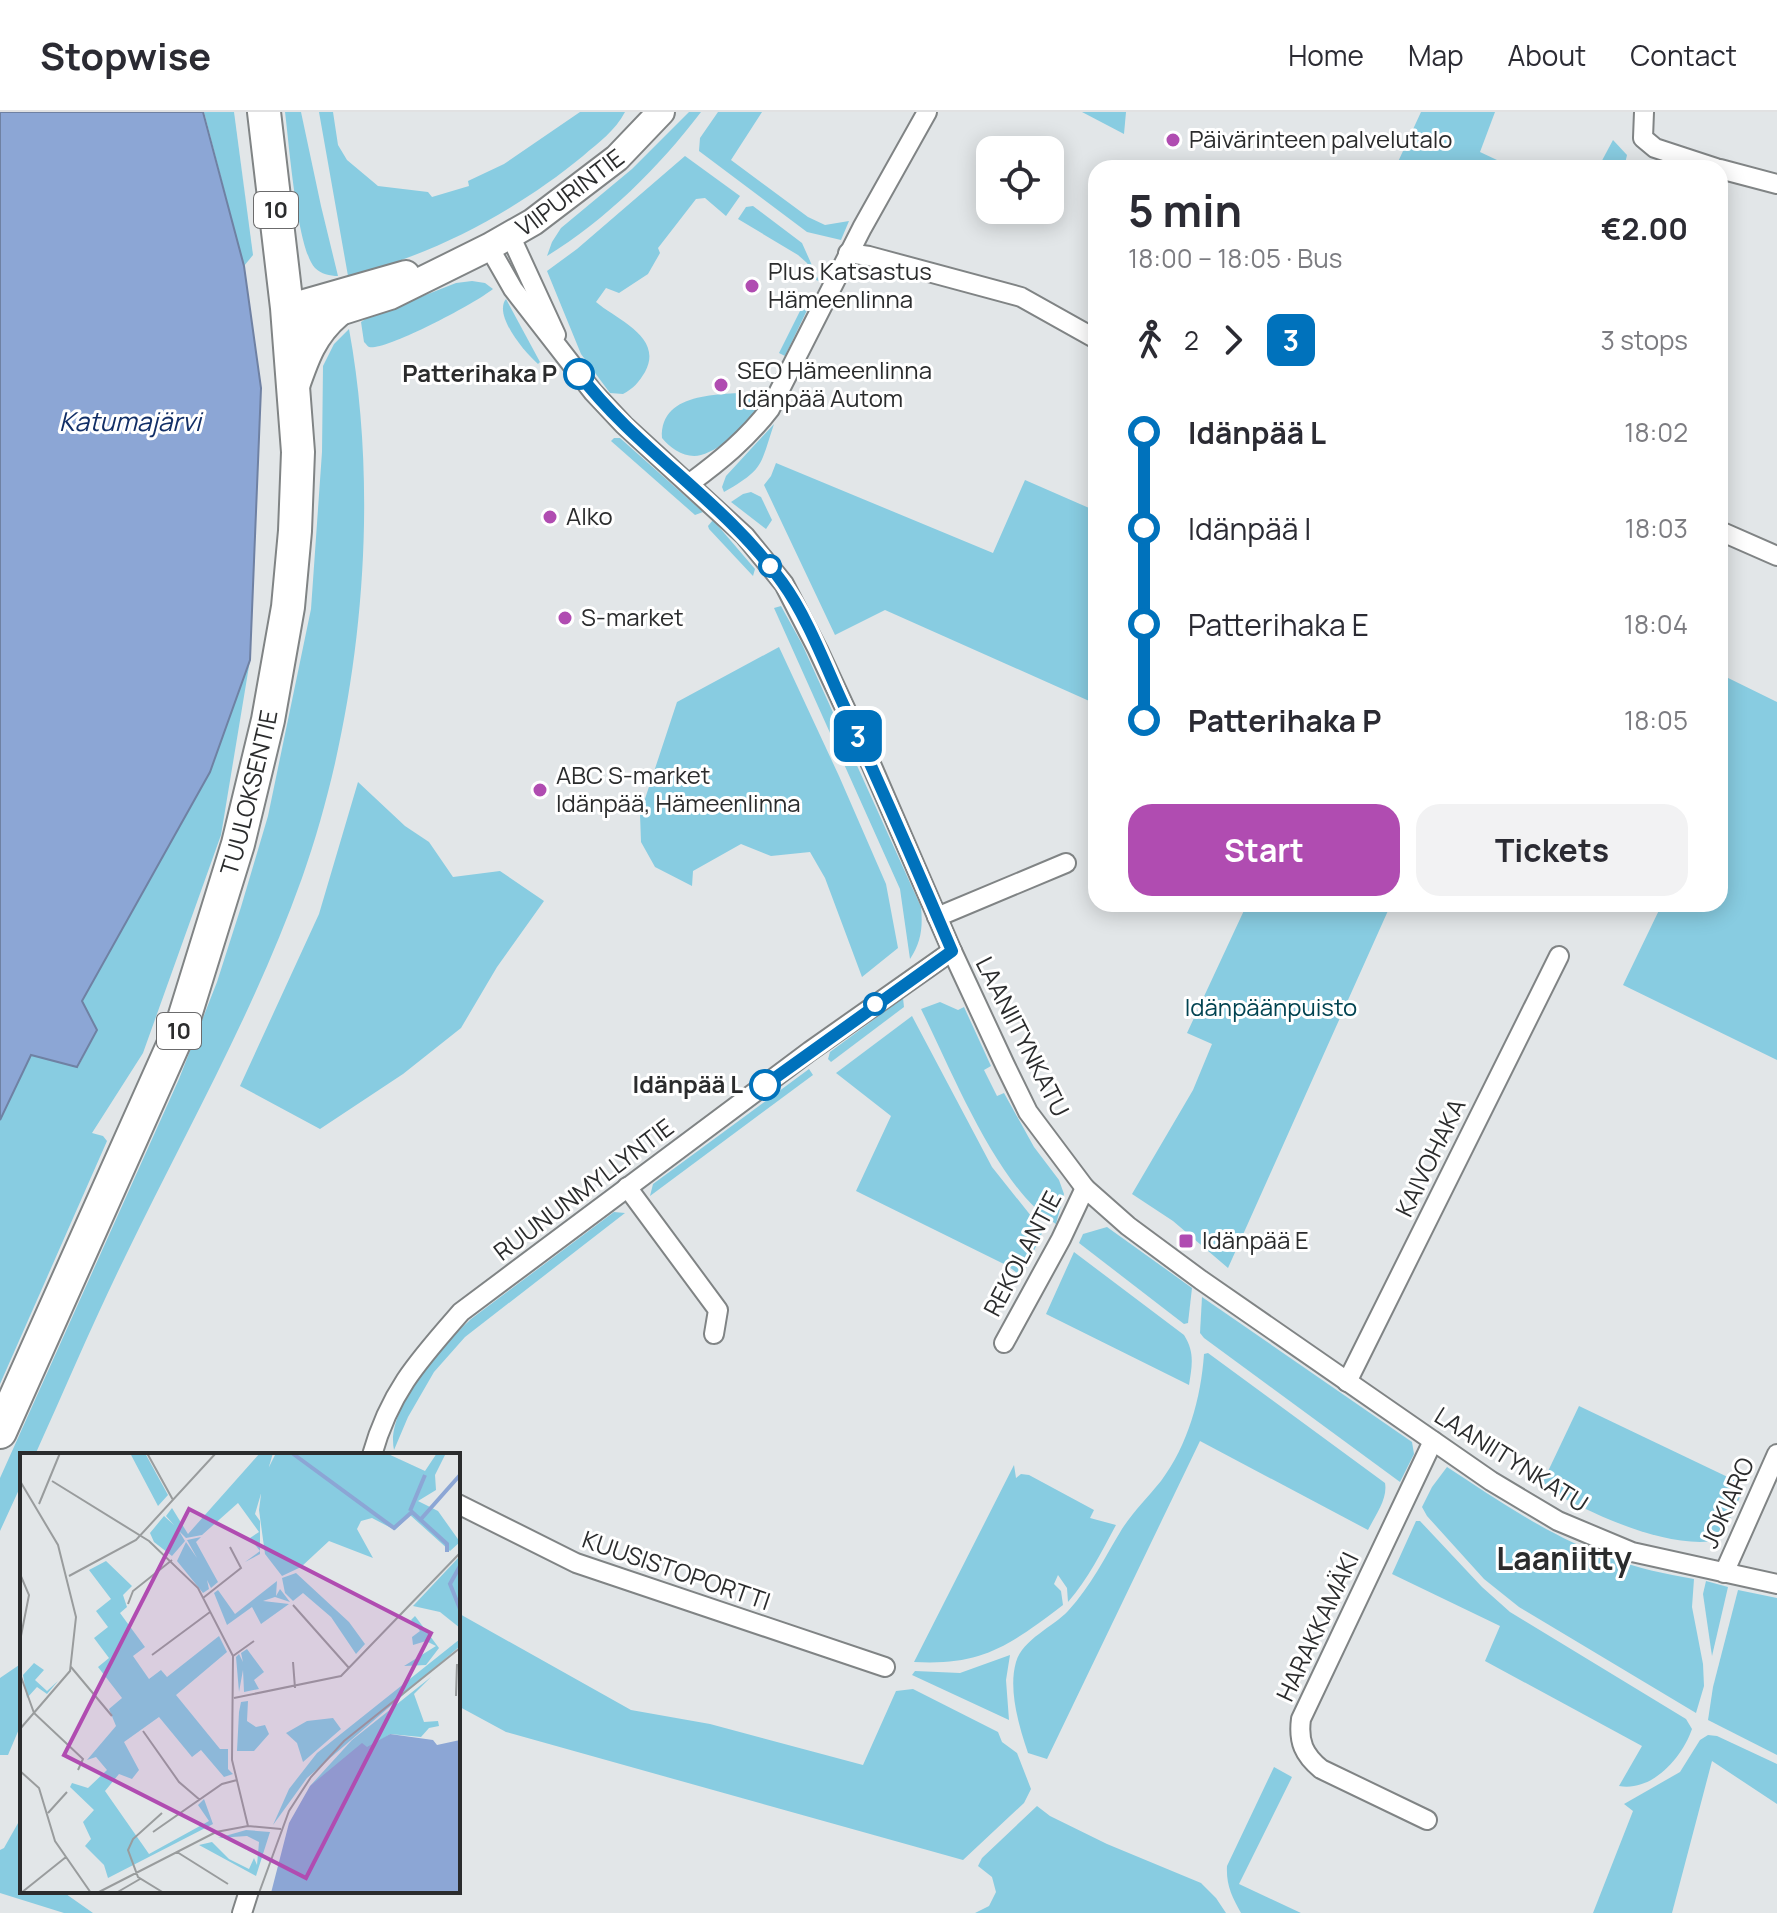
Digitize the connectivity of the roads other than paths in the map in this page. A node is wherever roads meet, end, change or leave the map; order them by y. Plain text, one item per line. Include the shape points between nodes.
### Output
1 (264, 112) edge
2 (661, 112) edge
3 (927, 112) edge
4 (1644, 112) edge
5 (1693, 160) edge
6 (1728, 171) edge
7 (1777, 184) edge
8 (489, 246) junction
9 (848, 253) junction
10 (338, 314) junction
11 (288, 318) junction
12 (1088, 335) edge
13 (294, 393) junction
14 (690, 483) junction
15 (1728, 535) edge
16 (1777, 556) edge
17 (1066, 863) dead end
18 (937, 917) junction
19 (952, 951) junction
20 (1559, 956) dead end
21 (627, 1187) junction
22 (1085, 1188) junction
23 (714, 1334) dead end
24 (1004, 1343) dead end
25 (1347, 1382) junction
26 (0, 1432) edge
27 (1433, 1441) junction
28 (373, 1453) edge
29 (1777, 1454) edge
30 (460, 1505) edge
31 (1724, 1573) junction
32 (1777, 1584) edge
33 (885, 1667) dead end
34 (1427, 1820) dead end
35 (248, 1893) edge
36 (242, 1913) edge

1 - 11 highway, TUULOKSENTIE / 10
2 - 8 main road, VIIPURINTIE via 617,158 533,222
3 - 9 street
4 - 5 street via 1643,138 1655,148
6 - 7 street
8 - 10 main road, VIIPURINTIE via 390,296
8 - 11 main road, VIIPURINTIE
8 - 14 street, LAANIITYNKATU via 513,289 617,418
9 - 12 street via 1021,297
9 - 14 street via 770,409 754,431
10 - 11 main road, VIIPURINTIE
10 - 13 main road via 309,350
11 - 13 highway, TUULOKSENTIE / 10
13 - 26 highway, TUULOKSENTIE / 10 via 298,452 288,607 238,844 182,1025
14 - 18 street, LAANIITYNKATU via 745,536 784,584
15 - 16 street
17 - 18 street
18 - 19 street, LAANIITYNKATU
19 - 21 street, RUUNUNMYLLYNTIE
19 - 22 street, LAANIITYNKATU via 1028,1112
20 - 25 street, KAIVOHAKA
21 - 23 street via 718,1310
21 - 28 street, RUUNUNMYLLYNTIE via 461,1312 409,1373
22 - 24 street, REKOLANTIE
22 - 25 street, LAANIITYNKATU via 1128,1226
25 - 27 street, LAANIITYNKATU
27 - 31 street, LAANIITYNKATU via 1491,1481 1593,1537 1632,1552
27 - 34 street, HARAKKAMÄKI via 1300,1729 1301,1746 1321,1769
29 - 31 street, JOKIARO
30 - 33 street, KUUSISTOPORTTI via 576,1563
31 - 32 street, LAANIITYNKATU
35 - 36 street

